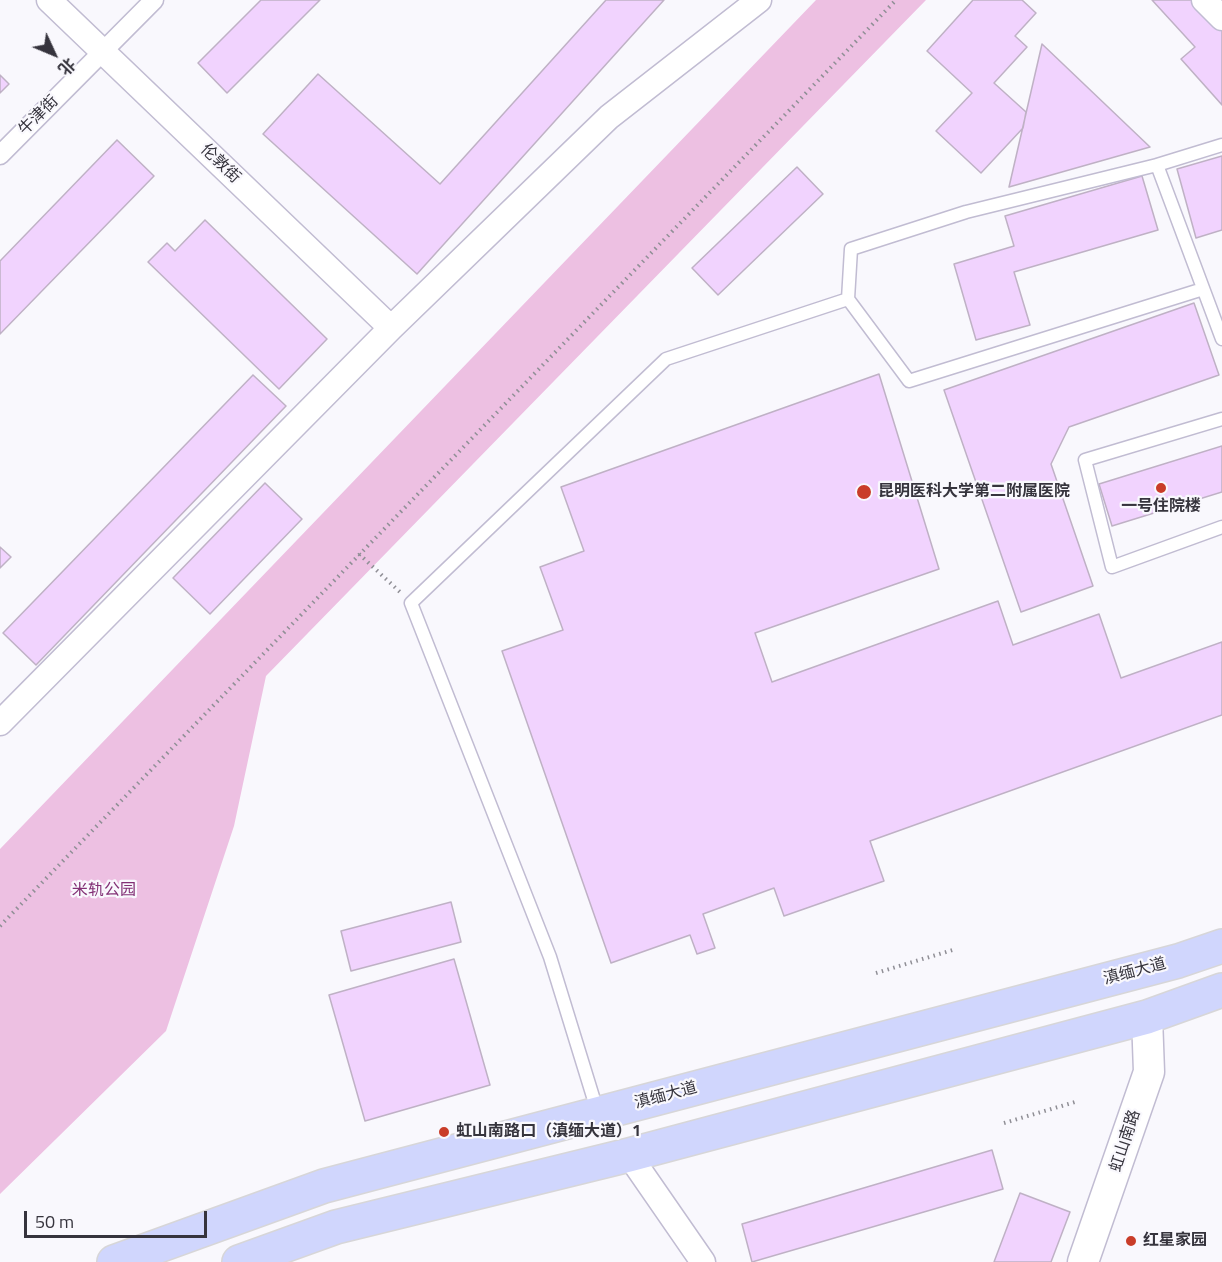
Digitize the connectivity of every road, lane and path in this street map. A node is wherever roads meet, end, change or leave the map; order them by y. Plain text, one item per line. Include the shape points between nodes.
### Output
1 (49, 0) edge
2 (154, 0) edge
3 (759, 0) edge
4 (896, 0) edge
5 (1204, 0) edge
6 (1222, 18) edge
7 (103, 52) junction
8 (1222, 145) edge
9 (0, 155) edge
10 (1157, 165) junction
11 (1203, 289) junction
12 (848, 299) junction
13 (391, 328) junction
14 (1222, 339) edge
15 (1222, 419) edge
16 (1222, 527) edge
17 (359, 554) junction
18 (411, 603) junction
19 (0, 721) edge
20 (0, 926) edge
21 (1222, 946) edge
22 (956, 950) dead end
23 (876, 973) dead end
24 (1222, 990) edge
25 (1147, 1017) junction
26 (1074, 1102) dead end
27 (598, 1114) junction
28 (1004, 1123) dead end
29 (629, 1155) junction
30 (114, 1262) edge
31 (239, 1262) edge
32 (703, 1262) edge
33 (1083, 1262) edge

1 - 7 street, 伦敦街
2 - 7 street, 牛津街
3 - 13 street via 609,117
4 - 17 path
5 - 6 street
7 - 9 street, 牛津街
7 - 13 street, 伦敦街
8 - 10 lane
10 - 11 lane
10 - 12 lane via 966,212 851,249
11 - 12 lane via 909,381
11 - 14 lane
12 - 18 lane via 666,359
13 - 19 street
15 - 16 lane via 1085,460 1112,567
17 - 18 path
17 - 20 path
18 - 27 lane via 550,957
21 - 27 main road, 滇缅大道 via 1167,964
22 - 23 path
24 - 25 main road
25 - 29 main road
25 - 33 street, 虹山南路 via 1149,1072
26 - 28 path
27 - 30 main road, 滇缅大道 via 324,1186
29 - 31 main road via 336,1227
29 - 32 street

